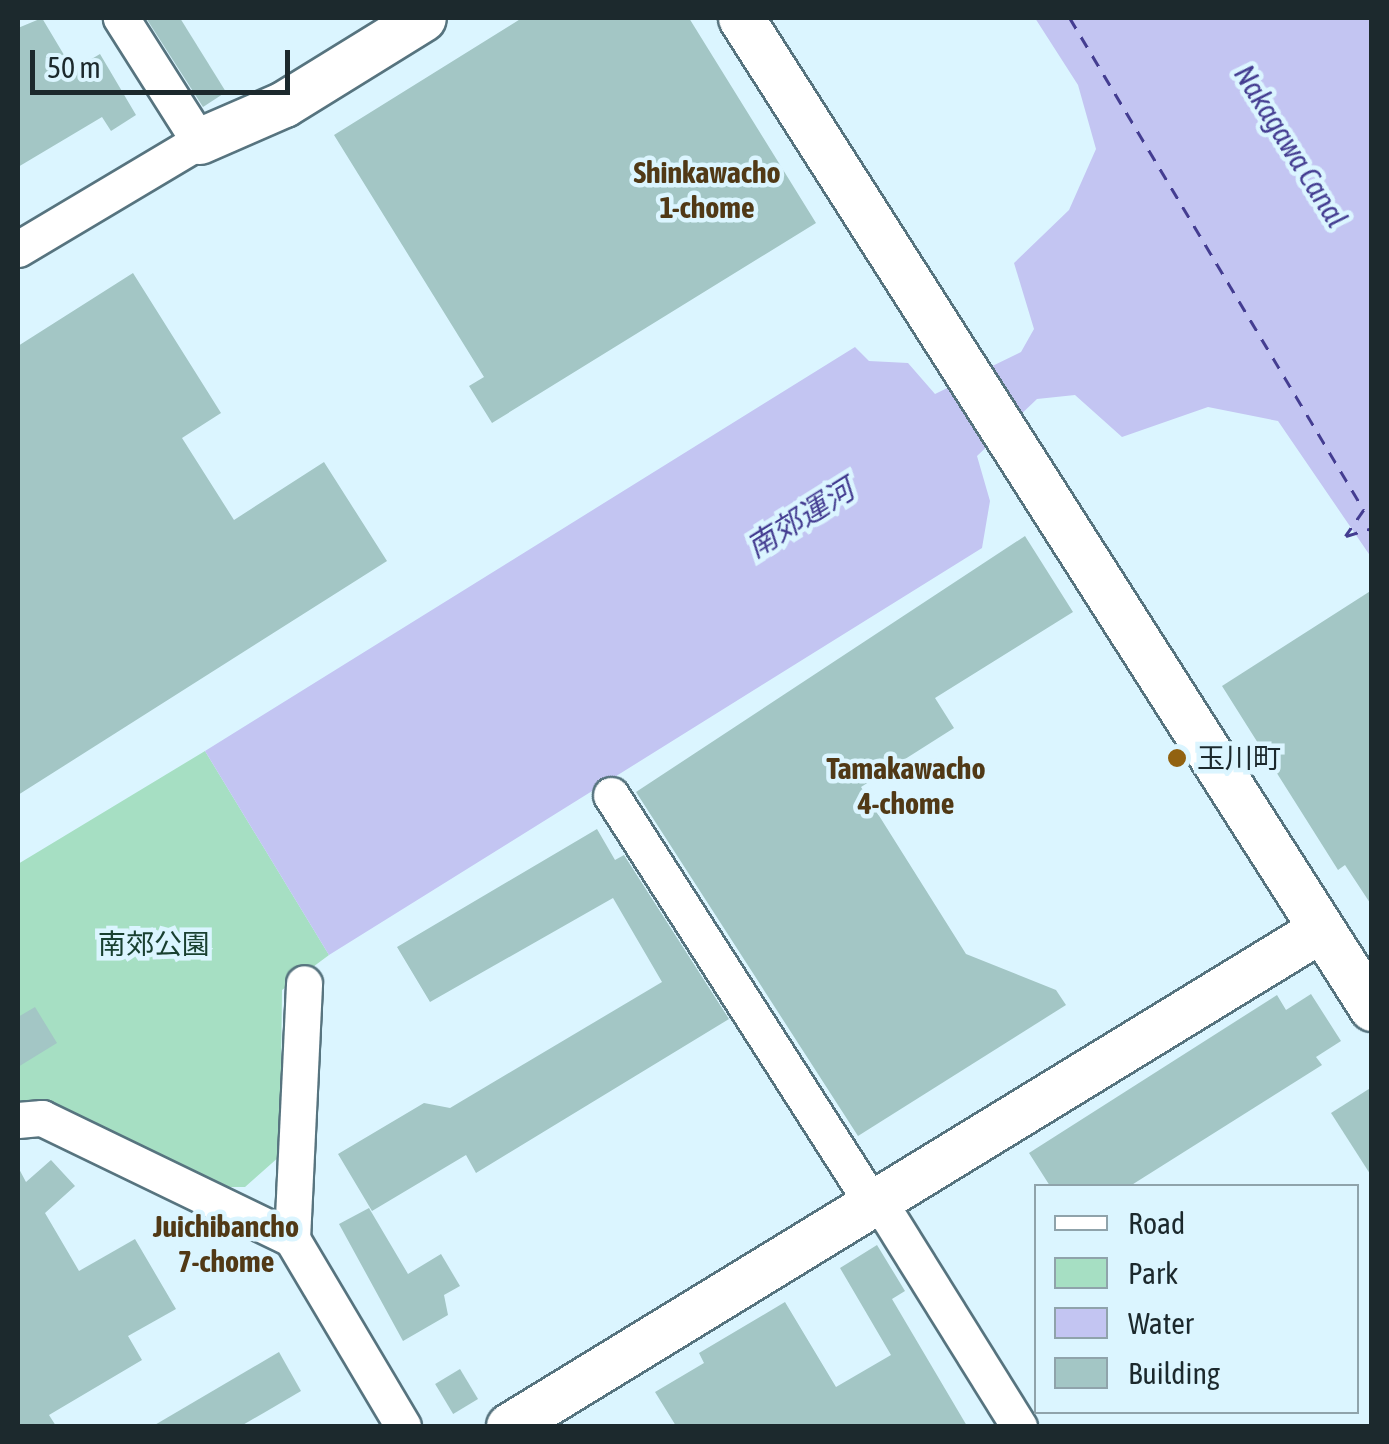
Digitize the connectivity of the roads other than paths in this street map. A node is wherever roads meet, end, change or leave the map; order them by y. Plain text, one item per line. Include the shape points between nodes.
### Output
1 (121, 18) edge
2 (423, 18) edge
3 (741, 18) edge
4 (199, 141) junction
5 (18, 249) edge
6 (611, 795) dead end
7 (1321, 928) junction
8 (304, 983) dead end
9 (1372, 1008) edge
10 (18, 1120) edge
11 (877, 1205) junction
12 (292, 1239) junction
13 (403, 1426) edge
14 (509, 1426) edge
15 (1020, 1426) edge

1 - 4 street
2 - 4 street via 284,104
3 - 7 street
4 - 5 street
6 - 11 street
7 - 9 street
7 - 11 street
8 - 12 street
10 - 12 street via 42,1118
11 - 14 street
11 - 15 street
12 - 13 street

